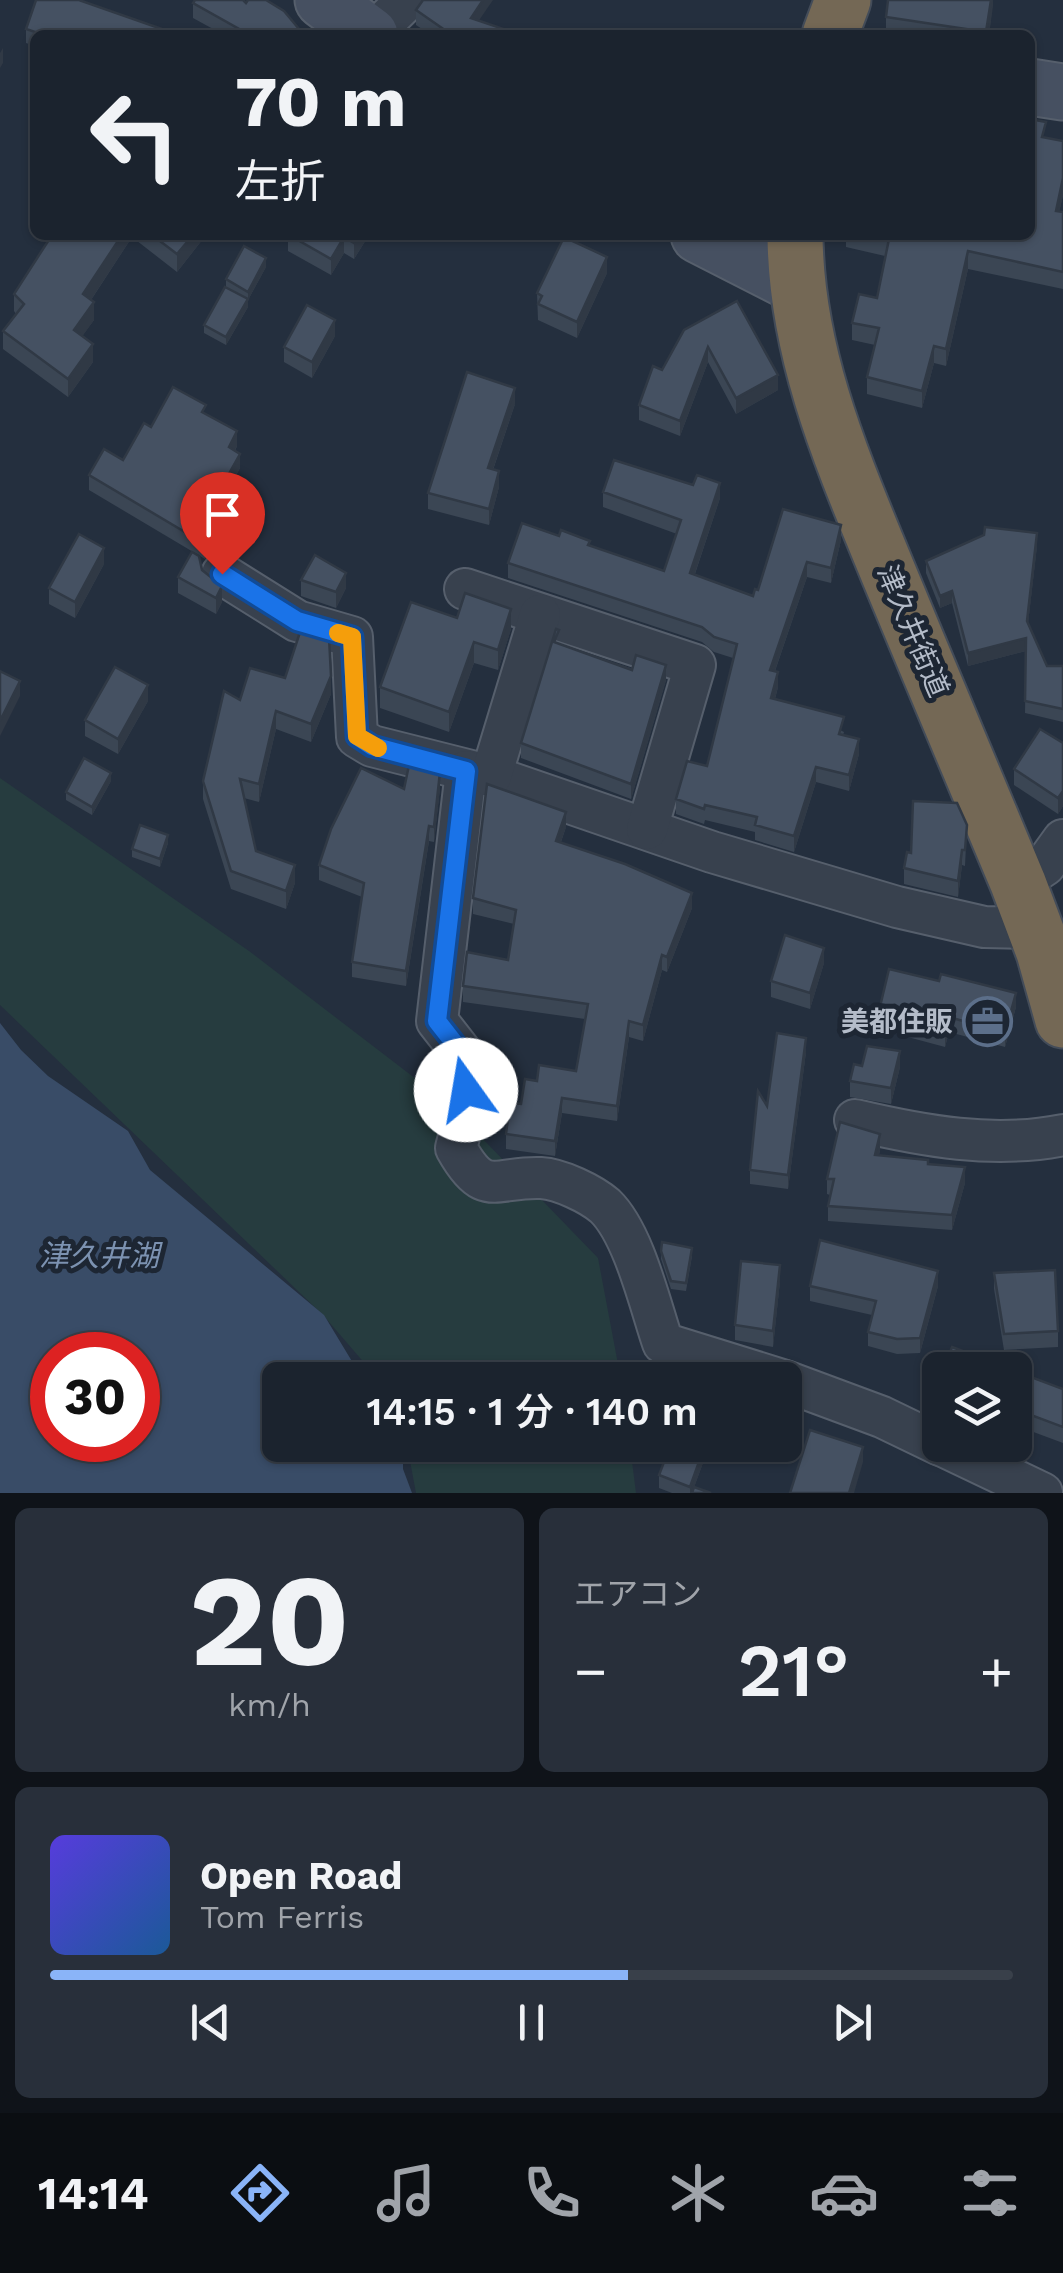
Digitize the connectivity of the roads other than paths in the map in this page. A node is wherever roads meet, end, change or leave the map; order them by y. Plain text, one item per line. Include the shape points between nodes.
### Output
1 (324, 0) edge
2 (406, 0) edge
3 (843, 0) edge
4 (364, 30) edge
5 (376, 30) edge
6 (832, 30) edge
7 (1035, 88) edge
8 (1063, 92) edge
9 (719, 240) edge
10 (796, 260) edge
11 (222, 574) dead end
12 (465, 590) edge
13 (540, 615) junction
14 (478, 774) junction
15 (647, 829) junction
16 (1063, 840) edge
17 (1026, 906) junction
18 (1063, 1020) edge
19 (856, 1120) dead end
20 (1063, 1135) edge
21 (725, 1362) edge
22 (802, 1387) edge
23 (922, 1436) edge
24 (976, 1462) edge
25 (1042, 1493) edge

1 - 4 main road
2 - 5 street
3 - 6 highway
7 - 8 main road
9 - 10 main road
10 - 17 highway, 津久井街道 via 812,368 840,455
11 - 14 street via 297,621 352,637 357,736 372,746
12 - 13 street
13 - 14 street
13 - 15 street via 695,665
14 - 15 street
14 - 21 street via 437,1021 469,1062 456,1148 469,1172 486,1182 542,1178 605,1206 626,1238 663,1343
15 - 17 street via 984,927
16 - 17 street
17 - 18 highway, 津久井街道
19 - 20 street via 988,1142
22 - 23 street
24 - 25 street

